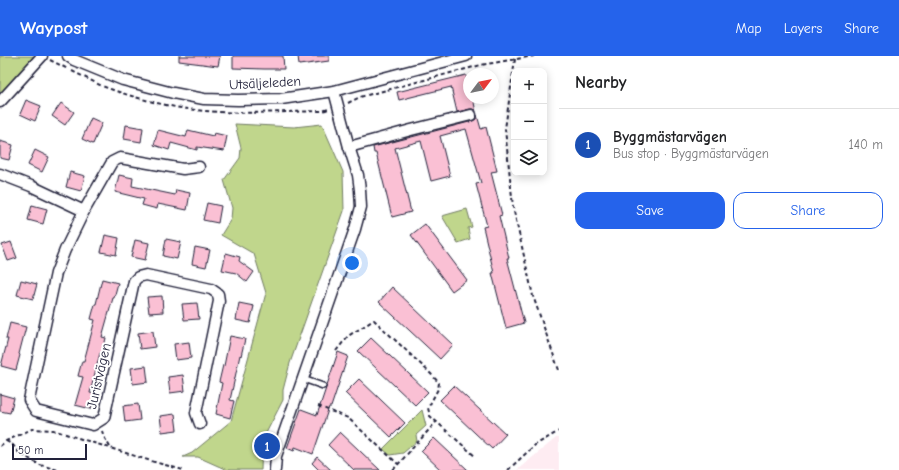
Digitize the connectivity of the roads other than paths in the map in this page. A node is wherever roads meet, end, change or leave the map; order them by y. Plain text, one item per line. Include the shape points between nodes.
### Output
1 (42, 56) edge
2 (68, 56) edge
3 (466, 56) edge
4 (334, 91) junction
5 (0, 102) edge
6 (471, 115) dead end
7 (349, 147) junction
8 (199, 167) dead end
9 (0, 174) edge
10 (84, 211) junction
11 (303, 378) junction
12 (323, 386) dead end
13 (200, 424) dead end
14 (275, 470) edge

1 - 5 street
2 - 4 street, Utsäljeleden via 123,80 204,99 281,99
3 - 4 street, Utsäljeleden
4 - 7 street
6 - 7 street
7 - 11 street via 358,175 361,208
8 - 10 street, Juristvägen via 183,169 120,158 112,162
9 - 10 street
10 - 13 street, Juristvägen via 56,273 29,400 36,411 93,425 104,418 134,281 146,276 211,289 218,294 219,300 196,413
11 - 12 lane
11 - 14 street via 276,456

